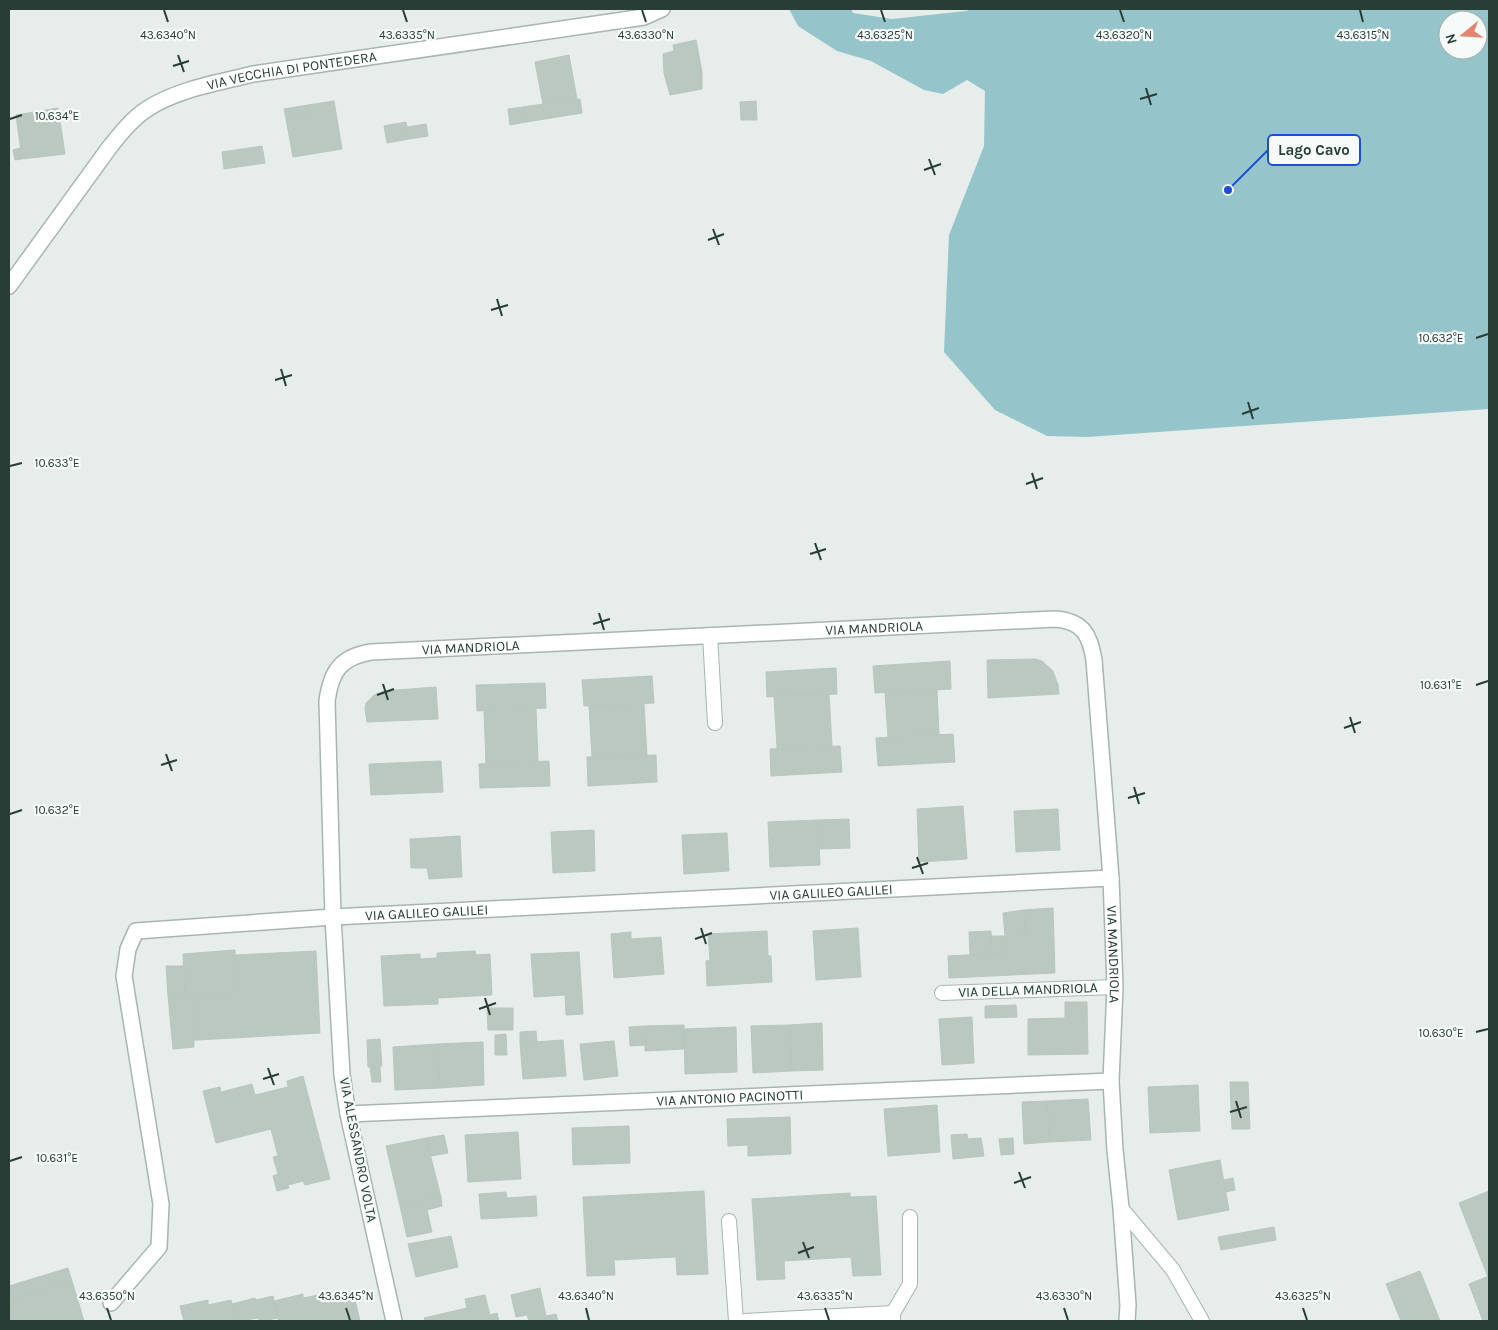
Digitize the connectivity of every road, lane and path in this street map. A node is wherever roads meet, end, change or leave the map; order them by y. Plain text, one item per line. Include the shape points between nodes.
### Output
1 (662, 9) edge
2 (9, 286) edge
3 (710, 635) junction
4 (715, 723) dead end
5 (1111, 878) junction
6 (333, 917) junction
7 (1115, 987) junction
8 (942, 993) dead end
9 (1111, 1081) junction
10 (348, 1114) junction
11 (1121, 1208) junction
12 (910, 1217) dead end
13 (729, 1221) dead end
14 (112, 1304) dead end
15 (1128, 1304) junction
16 (893, 1317) edge
17 (394, 1321) edge
18 (736, 1321) edge
19 (745, 1321) edge
20 (1127, 1321) edge
21 (1139, 1321) edge
22 (1202, 1321) edge

1 - 2 street, VIA VECCHIA DI PONTEDERA via 644,17 253,74 173,96 146,109 126,126
3 - 4 lane
3 - 5 street, VIA MANDRIOLA via 1055,619 1075,624 1086,631 1094,660
3 - 6 street, VIA MANDRIOLA via 371,652 343,662 334,672 327,701
5 - 6 street, VIA GALILEO GALILEI
5 - 7 street, VIA MANDRIOLA
6 - 10 street, VIA ALESSANDRO VOLTA via 342,1075
6 - 14 street, VIA GALILEO GALILEI via 136,931 128,949 124,976 161,1204 159,1247
7 - 8 lane, VIA DELLA MANDRIOLA
7 - 9 street, VIA MANDRIOLA
9 - 10 street, VIA ANTONIO PACINOTTI
9 - 11 street, VIA MANDRIOLA
10 - 17 street, VIA ALESSANDRO VOLTA
11 - 15 street, VIA MANDRIOLA
11 - 22 lane via 1173,1270
12 - 16 lane via 910,1284
13 - 18 lane
15 - 20 street, VIA MANDRIOLA
15 - 21 street
16 - 19 lane

